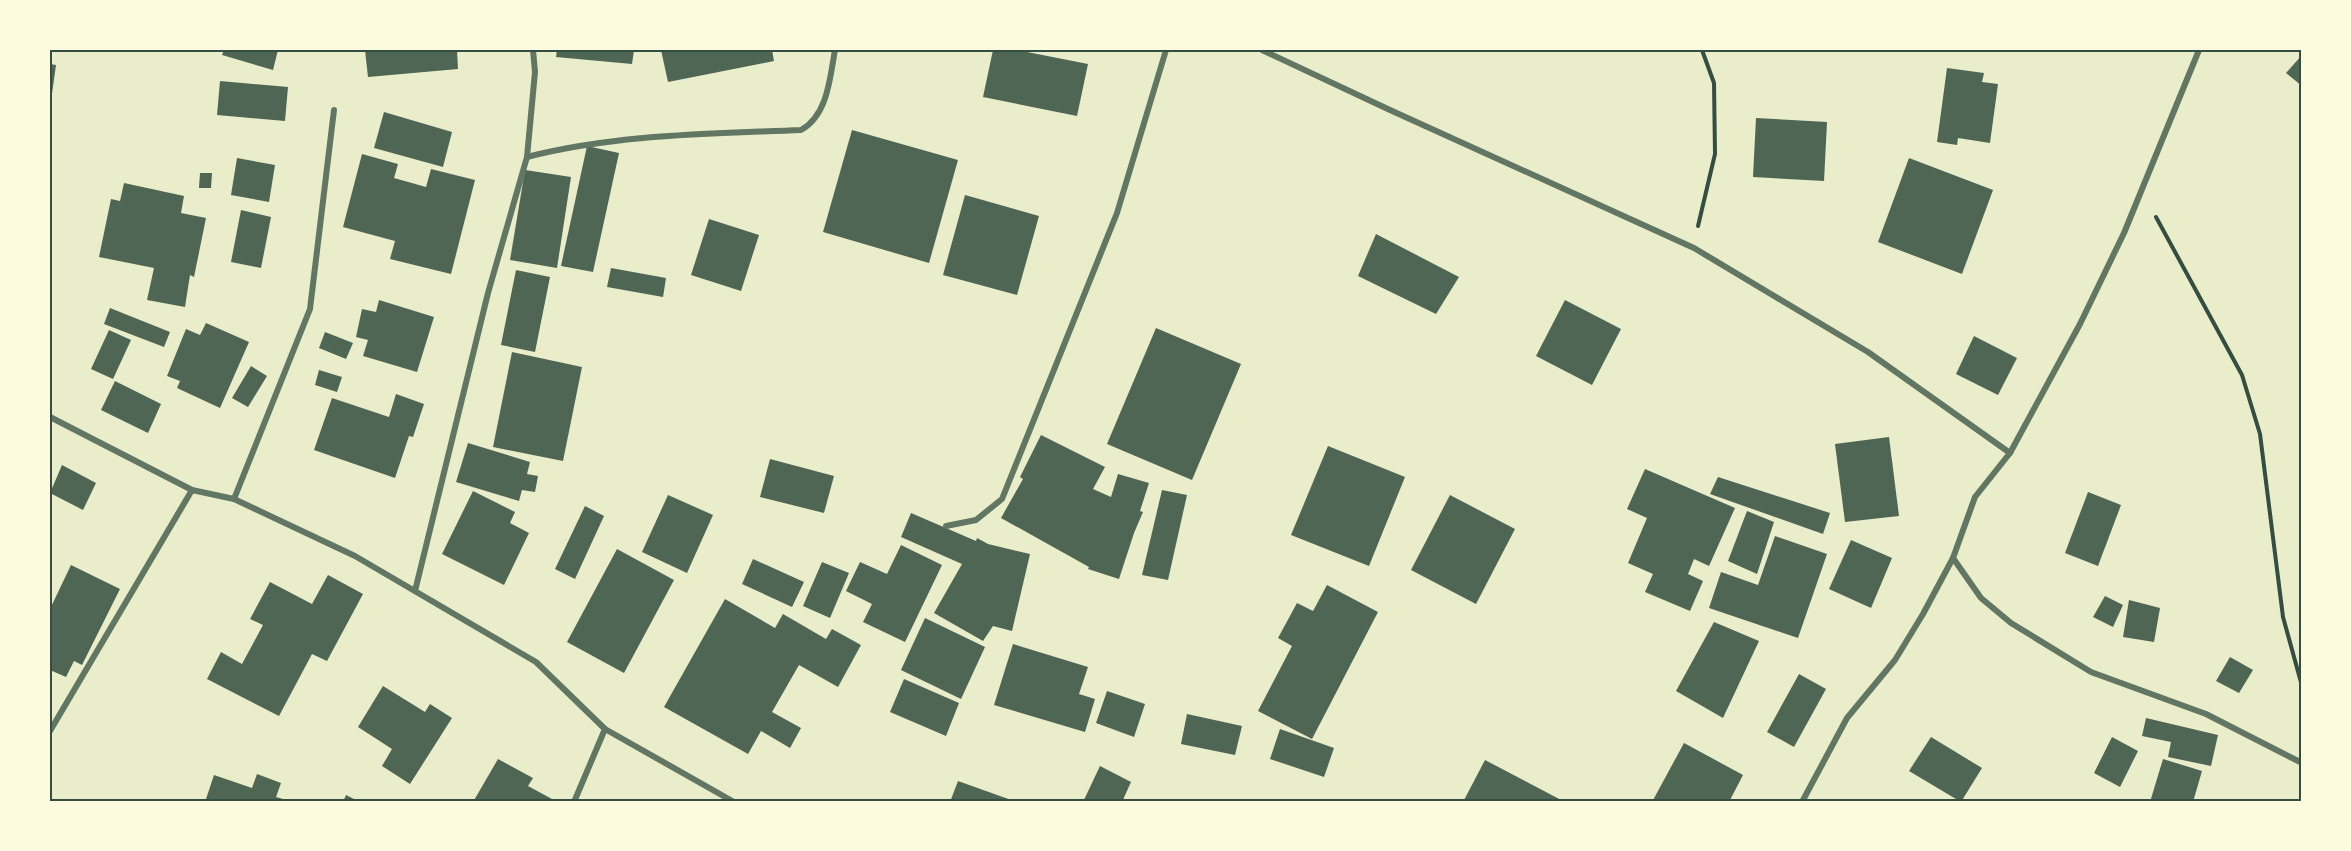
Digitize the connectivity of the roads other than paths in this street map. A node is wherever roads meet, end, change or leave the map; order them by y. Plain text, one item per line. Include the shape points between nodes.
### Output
1 (532, 50) edge
2 (836, 50) edge
3 (1166, 50) edge
4 (1262, 50) edge
5 (2199, 50) edge
6 (334, 110) dead end
7 (527, 157) junction
8 (50, 417) edge
9 (2010, 453) junction
10 (192, 490) junction
11 (234, 499) junction
12 (946, 526) dead end
13 (1953, 558) junction
14 (416, 591) junction
15 (605, 729) junction
16 (50, 731) edge
17 (2301, 763) edge
18 (574, 801) edge
19 (734, 801) edge
20 (1802, 801) edge

1 - 7 street via 535,72
2 - 7 street via 821,110 801,130 640,137 569,146
3 - 12 street via 1117,213 1002,499 976,520
4 - 9 street via 1694,248 1868,352
5 - 9 street via 2124,233
6 - 11 street via 310,309
7 - 14 street via 488,293
8 - 10 street
9 - 13 street via 1975,497
10 - 11 street
10 - 16 street
11 - 14 street via 355,556
13 - 17 street via 1981,598 2011,623 2091,672 2206,714
13 - 20 street via 1895,660 1847,718
14 - 15 street via 536,663
15 - 18 street
15 - 19 street

